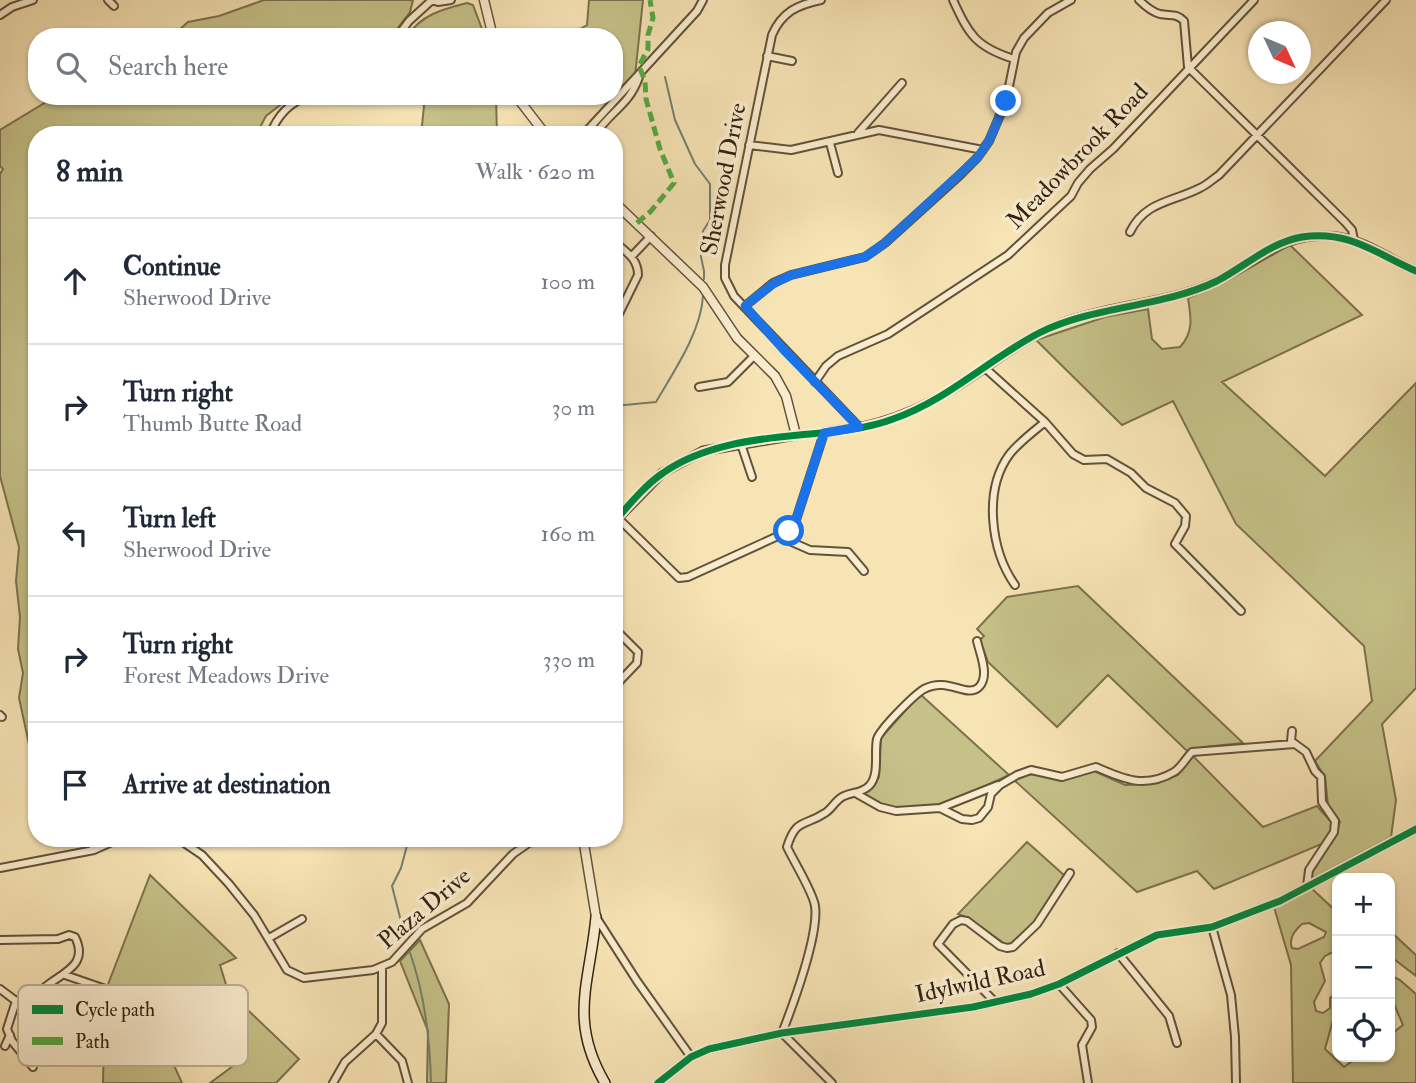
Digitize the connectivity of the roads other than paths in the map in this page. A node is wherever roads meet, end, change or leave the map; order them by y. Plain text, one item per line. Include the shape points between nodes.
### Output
1 (33, 0) edge
2 (432, 0) edge
3 (450, 0) edge
4 (484, 0) edge
5 (703, 0) edge
6 (821, 0) edge
7 (953, 0) edge
8 (1071, 0) edge
9 (1139, 0) edge
10 (1254, 0) edge
11 (1386, 0) edge
12 (18, 2) edge
13 (0, 15) edge
14 (404, 28) edge
15 (491, 28) edge
16 (767, 56) junction
17 (1014, 59) junction
18 (792, 61) dead end
19 (1188, 67) junction
20 (902, 83) dead end
21 (623, 101) edge
22 (291, 105) edge
23 (523, 105) edge
24 (618, 105) edge
25 (609, 112) junction
26 (275, 126) edge
27 (538, 126) edge
28 (593, 126) edge
29 (600, 126) edge
30 (1258, 134) junction
31 (856, 135) junction
32 (830, 143) junction
33 (749, 145) junction
34 (983, 150) junction
35 (838, 173) dead end
36 (623, 210) edge
37 (1130, 232) dead end
38 (651, 236) junction
39 (1354, 240) junction
40 (623, 249) edge
41 (632, 256) junction
42 (1416, 271) edge
43 (623, 306) edge
44 (745, 306) junction
45 (754, 356) junction
46 (985, 368) junction
47 (815, 382) junction
48 (699, 387) dead end
49 (1045, 422) junction
50 (859, 427) junction
51 (824, 433) junction
52 (796, 435) junction
53 (741, 444) junction
54 (752, 477) dead end
55 (623, 513) edge
56 (623, 526) edge
57 (778, 536) junction
58 (864, 570) dead end
59 (1015, 585) dead end
60 (1241, 611) dead end
61 (623, 637) edge
62 (977, 641) dead end
63 (623, 678) edge
64 (1292, 731) dead end
65 (1294, 744) junction
66 (1000, 785) junction
67 (855, 793) junction
68 (940, 808) junction
69 (1416, 829) edge
70 (93, 847) edge
71 (101, 847) edge
72 (190, 847) edge
73 (523, 847) edge
74 (584, 847) edge
75 (94, 850) junction
76 (0, 868) edge
77 (1070, 873) dead end
78 (1307, 886) junction
79 (596, 917) junction
80 (302, 919) dead end
81 (1212, 927) junction
82 (269, 938) junction
83 (0, 940) edge
84 (1118, 953) junction
85 (382, 967) junction
86 (65, 975) junction
87 (1059, 984) junction
88 (49, 985) edge
89 (94, 985) edge
90 (0, 989) edge
91 (16, 1001) joint
92 (995, 1002) junction
93 (782, 1033) junction
94 (376, 1034) junction
95 (10, 1035) junction
96 (1177, 1044) dead end
97 (5, 1046) dead end
98 (18, 1048) edge
99 (691, 1057) junction
100 (333, 1083) edge
101 (408, 1083) edge
102 (606, 1083) edge
103 (658, 1083) edge
104 (832, 1083) edge
105 (1088, 1083) edge
106 (1236, 1083) edge

1 - 12 street
2 - 3 street
2 - 14 street
4 - 15 street
5 - 21 street via 641,72 634,93
6 - 16 street, Sherwood Drive via 798,5 783,16
7 - 17 street via 965,28 979,43
8 - 17 street via 1036,24
9 - 19 street via 1158,14 1176,15 1184,21
10 - 19 street, Meadowbrook Road
11 - 30 street
12 - 13 street
16 - 18 street
16 - 33 street, Sherwood Drive
17 - 34 street via 1006,101
19 - 30 street
19 - 47 street, Meadowbrook Road via 1090,169 1071,196 1008,255 888,334 838,356
20 - 31 street
22 - 26 street
23 - 27 street
24 - 25 street
25 - 28 street
25 - 29 street
30 - 37 street via 1202,188 1137,217
30 - 39 street via 1345,222
31 - 32 street
31 - 34 street via 879,130
32 - 33 street via 792,150
32 - 35 street
33 - 44 street, Sherwood Drive via 725,265 729,289
34 - 44 street via 950,185 865,257 791,275
36 - 38 street
38 - 41 street
38 - 45 street via 702,287
39 - 42 street
39 - 46 street via 1335,236 1283,242 1204,286 1048,329
40 - 41 street
41 - 43 street via 638,275
44 - 47 street, Sherwood Drive
45 - 48 street via 728,382
45 - 52 street via 775,376 786,396
46 - 49 street
46 - 50 street via 893,420
47 - 50 street, Sherwood Drive
49 - 59 street via 1010,453 998,472 994,508 998,552
49 - 60 street via 1073,454 1084,460 1107,460 1175,503 1186,516 1175,544
50 - 51 street
51 - 52 street
51 - 57 street via 795,523
52 - 53 street
53 - 54 street
53 - 55 street via 703,451 662,473
56 - 57 street via 679,578
57 - 58 street via 810,550 848,552
61 - 63 street via 638,652 637,663
62 - 67 street via 984,670 977,690 939,684 911,699 878,737 871,784
64 - 65 street
65 - 66 street via 1192,752 1176,772 1152,781 1121,779 1096,766 1062,777 1031,770
65 - 78 street via 1306,752 1321,778 1322,802 1335,821 1334,832 1309,870
66 - 68 street
66 - 68 street via 979,818 962,819
67 - 68 street via 896,811
67 - 93 street via 805,821 792,832 787,847 815,905 803,976
69 - 78 street, Idylwild Road
70 - 75 street
71 - 75 street
72 - 82 street, Plaza Drive via 229,884
73 - 85 street, Plaza Drive via 467,903 422,929
74 - 79 street
75 - 76 street
77 - 92 street via 1037,924 1013,947 1000,946 961,920 938,944
78 - 81 street, Idylwild Road
79 - 99 street
79 - 102 main road via 586,976 584,1030 590,1055
80 - 82 street
81 - 84 street, Idylwild Road via 1157,935
81 - 106 street via 1231,995
82 - 85 street, Plaza Drive via 287,970 304,978
83 - 86 street via 75,937 77,962
84 - 87 street, Idylwild Road
84 - 96 street via 1169,1016
85 - 94 street via 382,1023
86 - 88 street
86 - 89 street
87 - 92 street, Idylwild Road
87 - 105 street via 1091,1020 1082,1045
90 - 91 street
91 - 95 street via 7,1029
92 - 93 street, Idylwild Road
93 - 99 street, Idylwild Road
93 - 104 street
94 - 100 street via 345,1062
94 - 101 street via 402,1061
95 - 97 street
95 - 98 street
99 - 103 street, Idylwild Road

